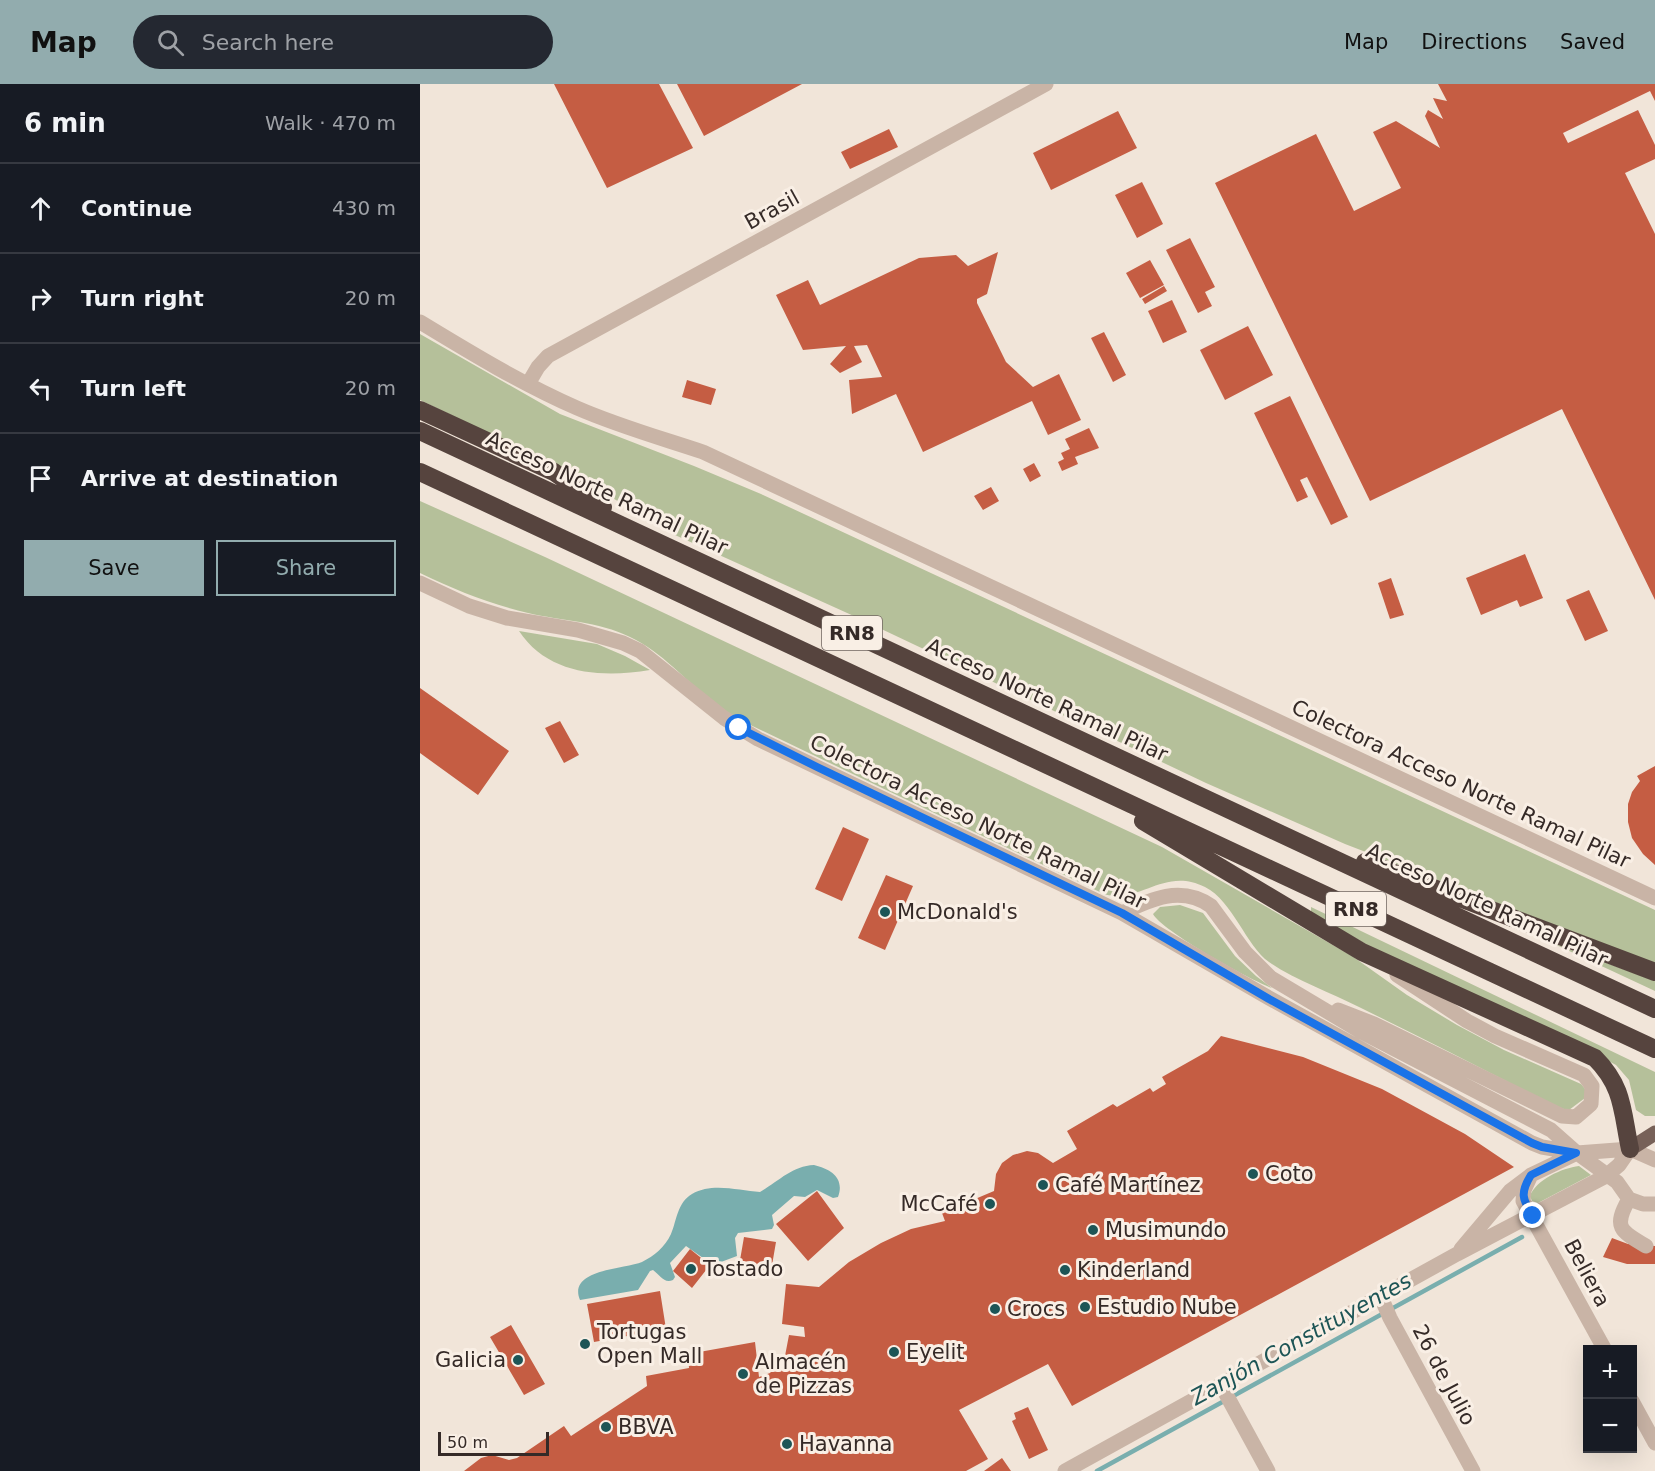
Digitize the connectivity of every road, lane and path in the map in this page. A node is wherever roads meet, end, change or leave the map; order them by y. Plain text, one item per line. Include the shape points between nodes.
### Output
1 (1046, 84) edge
2 (420, 322) edge
3 (528, 384) junction
4 (420, 410) edge
5 (420, 431) edge
6 (420, 473) edge
7 (638, 533) junction
8 (420, 583) edge
9 (1056, 770) junction
10 (1284, 836) junction
11 (1655, 898) edge
12 (1122, 913) junction
13 (1362, 952) junction
14 (1655, 972) edge
15 (1299, 995) junction
16 (1655, 1009) edge
17 (1655, 1049) edge
18 (1655, 1133) edge
19 (1655, 1142) edge
20 (1655, 1147) edge
21 (1630, 1149) junction
22 (1576, 1153) junction
23 (1655, 1160) edge
24 (1531, 1175) junction
25 (1606, 1176) junction
26 (1629, 1199) junction
27 (1655, 1204) edge
28 (1533, 1216) junction
29 (1646, 1246) dead end
30 (1457, 1254) junction
31 (1385, 1306) junction
32 (1602, 1345) edge
33 (1222, 1388) junction
34 (1637, 1410) edge
35 (1655, 1443) edge
36 (1066, 1471) edge
37 (1268, 1471) edge
38 (1473, 1471) edge

1 - 3 street, Brasil via 548,356
2 - 3 street, Colectora Acceso Norte Ramal Pilar
3 - 11 street, Colectora Acceso Norte Ramal Pilar via 633,430 703,452
4 - 7 highway via 554,472
5 - 7 highway, Acceso Norte Ramal Pilar / RN8
6 - 9 highway, RN8
7 - 10 highway, Acceso Norte Ramal Pilar / RN8
8 - 12 street, Colectora Acceso Norte Ramal Pilar via 469,606 507,618 578,630 640,651 724,718 758,739
9 - 13 highway
9 - 17 highway, RN8
10 - 14 highway via 1393,872
10 - 16 highway, Acceso Norte Ramal Pilar / RN8
12 - 15 street via 1162,896 1184,895 1203,900 1252,960 1271,978
12 - 22 street, Colectora Acceso Norte Ramal Pilar via 1269,999 1532,1143
13 - 15 street via 1476,1026 1584,1075 1592,1086 1591,1104 1576,1117 1562,1116 1374,1024
13 - 21 highway via 1595,1058 1609,1071 1618,1089
15 - 22 street via 1551,1130
18 - 21 main road
19 - 21 main road
20 - 21 main road
21 - 22 street
21 - 23 street
21 - 25 street
22 - 24 street
22 - 25 street
24 - 28 street, Beliera via 1523,1201
24 - 30 street via 1510,1191
25 - 26 street via 1617,1182
25 - 28 street
26 - 27 street
26 - 29 street via 1620,1224 1624,1233
28 - 30 street
28 - 32 street, Beliera
30 - 31 street
31 - 33 street
31 - 38 street, 26 de Julio
33 - 36 street
33 - 37 street
34 - 35 street

